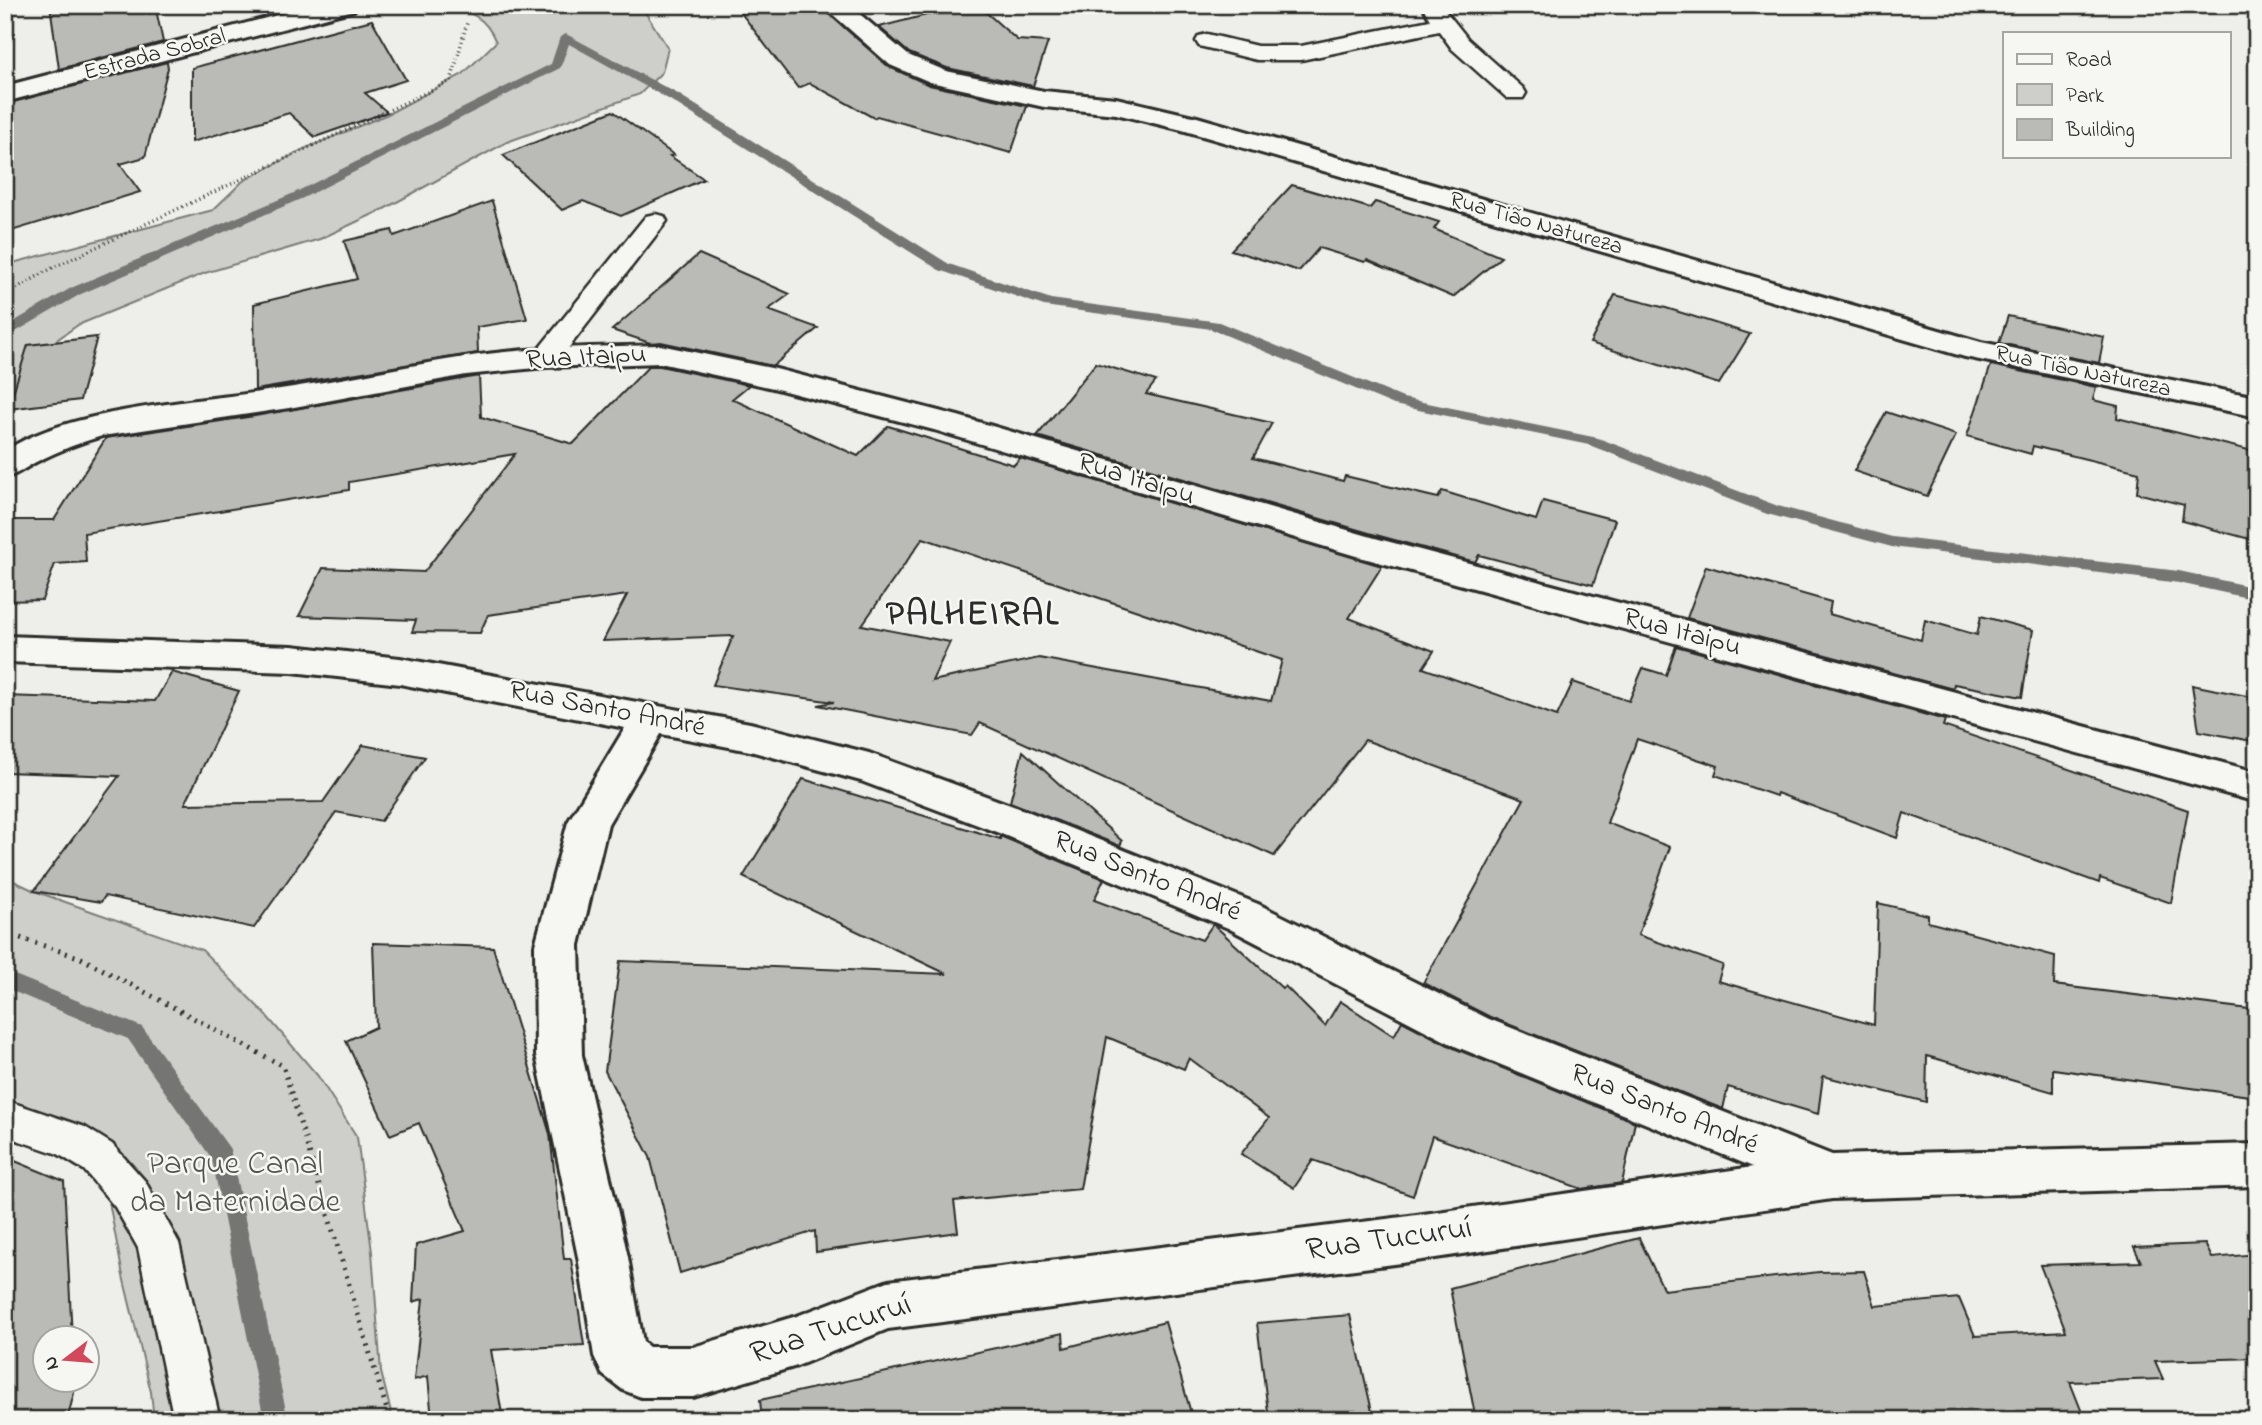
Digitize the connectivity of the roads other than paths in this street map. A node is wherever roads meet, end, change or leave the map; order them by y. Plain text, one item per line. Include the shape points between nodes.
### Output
1 (345, 5) edge
2 (834, 5) edge
3 (1430, 5) edge
4 (1446, 23) junction
5 (1208, 41) dead end
6 (1515, 93) dead end
7 (5, 94) edge
8 (655, 221) dead end
9 (546, 358) junction
10 (2257, 407) edge
11 (5, 467) edge
12 (5, 649) edge
13 (650, 719) junction
14 (2257, 787) edge
15 (5, 1118) edge
16 (2257, 1165) edge
17 (1831, 1177) junction
18 (197, 1420) edge

1 - 7 street, Estrada Sobral
2 - 10 street, Rua Tião Natureza via 900,60 939,77 1044,99 1116,106 1200,126 1976,350
3 - 4 lane
4 - 5 lane via 1301,53 1257,53
4 - 6 lane via 1460,44
8 - 9 lane
9 - 11 street, Rua Itaipu via 466,366 99,426 62,437
9 - 14 street, Rua Itaipu via 660,354 776,379 946,423 1368,548
12 - 13 street, Rua Santo André via 292,659 400,671
13 - 17 street, Rua Santo André via 750,737 869,768 1013,822 1243,916 1473,1033
13 - 17 street, Rua Tucuruí via 588,822 557,945 559,1055 620,1356 641,1372 693,1372 724,1364 888,1305 1402,1240
15 - 18 lane via 71,1140 98,1157 130,1194 158,1243
16 - 17 street, Rua Santo André

